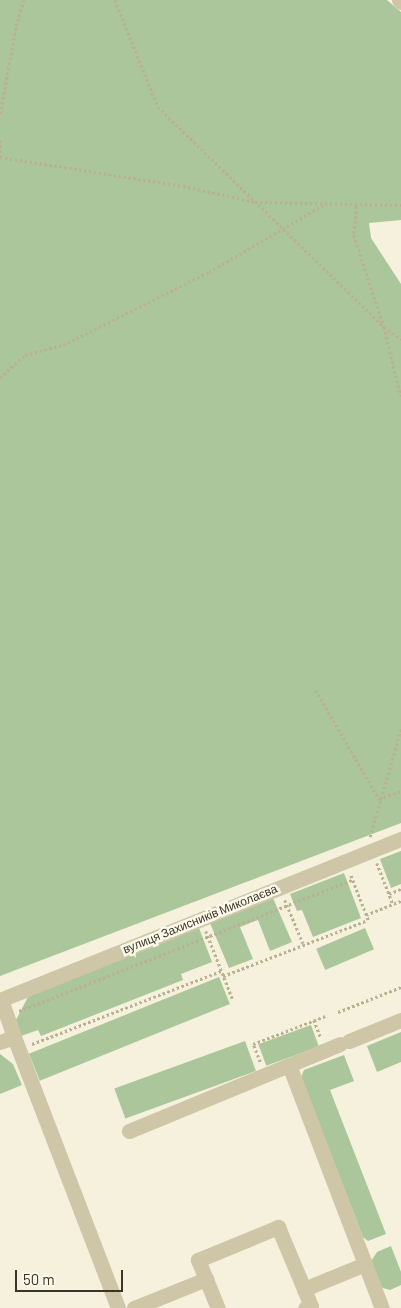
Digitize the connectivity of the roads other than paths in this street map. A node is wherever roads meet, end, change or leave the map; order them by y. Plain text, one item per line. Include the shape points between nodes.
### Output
1 (401, 839) edge
2 (0, 1000) edge
3 (401, 1020) edge
4 (11, 1043) edge
5 (289, 1065) junction
6 (129, 1131) dead end
7 (365, 1264) junction
8 (206, 1279) junction
9 (304, 1289) junction
10 (118, 1308) edge
11 (134, 1308) edge
12 (218, 1308) edge
13 (305, 1308) edge
14 (382, 1308) edge

1 - 2 street, вулиця Захисників Миколаєва
2 - 4 street
3 - 5 street
4 - 10 street
5 - 6 street
5 - 7 street
7 - 9 street
7 - 14 street
8 - 9 street via 198,1260 278,1226
8 - 11 street
8 - 12 street
9 - 13 street via 311,1306

